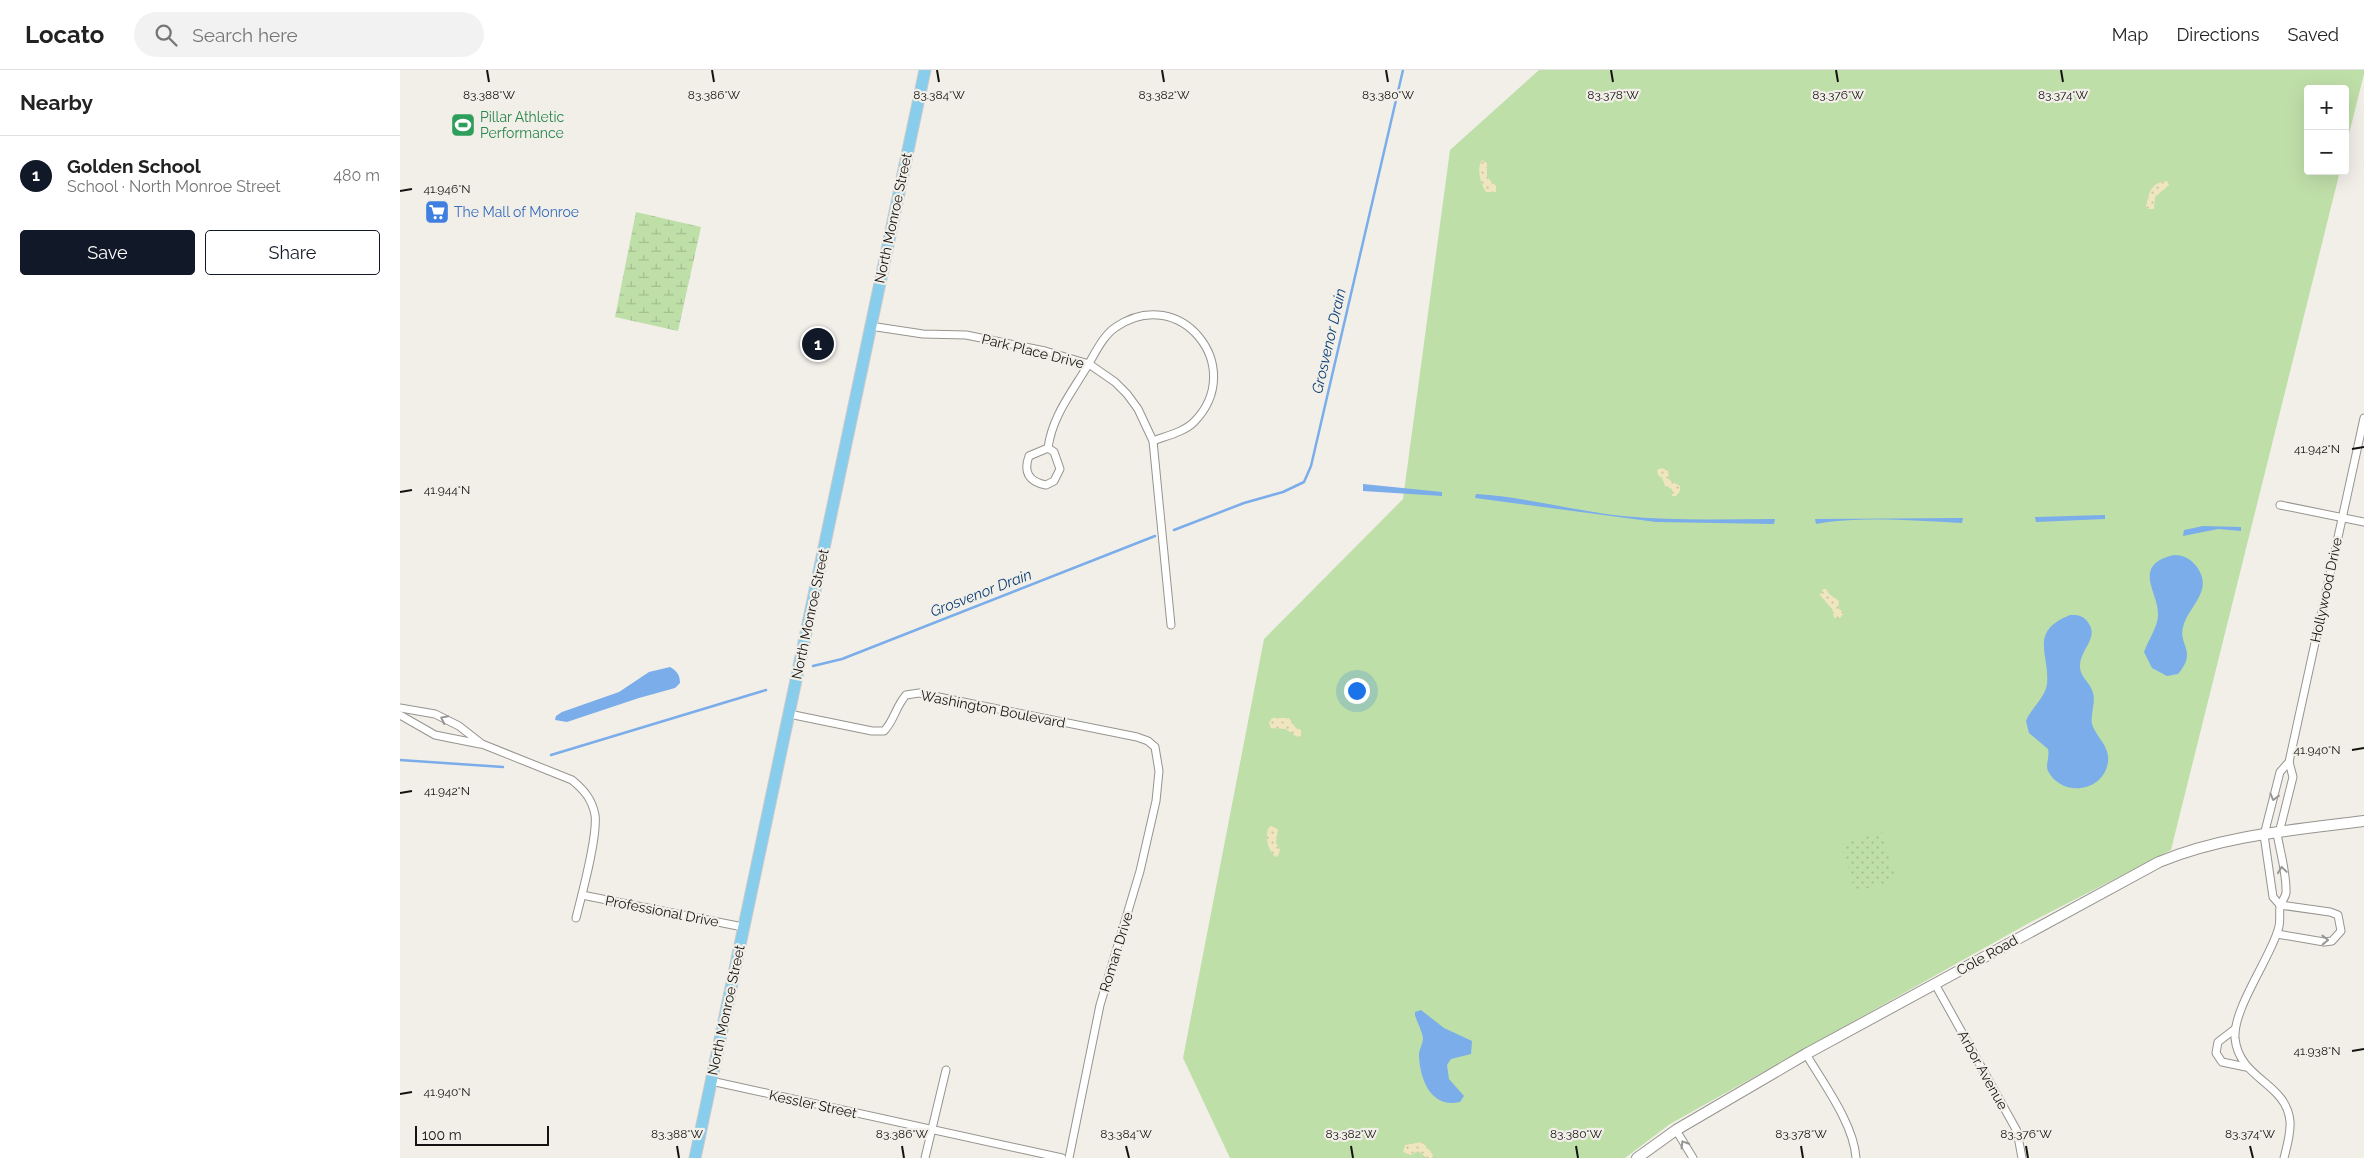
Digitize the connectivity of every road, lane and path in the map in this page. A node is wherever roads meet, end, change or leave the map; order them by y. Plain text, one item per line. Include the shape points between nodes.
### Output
1 (924, 70) edge
2 (870, 326) junction
3 (1089, 364) junction
4 (2364, 418) edge
5 (1153, 441) junction
6 (1048, 448) junction
7 (2280, 505) dead end
8 (2342, 517) junction
9 (2364, 522) edge
10 (1171, 625) dead end
11 (400, 708) edge
12 (789, 714) junction
13 (400, 715) edge
14 (482, 744) junction
15 (1155, 747) joint
16 (2289, 762) junction
17 (2364, 821) edge
18 (2278, 833) junction
19 (2264, 834) junction
20 (582, 895) junction
21 (2280, 905) junction
22 (576, 918) dead end
23 (743, 927) junction
24 (2277, 934) junction
25 (1934, 984) junction
26 (2235, 1029) junction
27 (1806, 1054) junction
28 (2246, 1067) junction
29 (946, 1070) dead end
30 (711, 1082) junction
31 (931, 1129) junction
32 (1676, 1130) junction
33 (695, 1158) edge
34 (925, 1158) edge
35 (1062, 1158) edge
36 (1068, 1158) edge
37 (1637, 1158) edge
38 (1693, 1158) edge
39 (1856, 1158) edge
40 (2022, 1158) edge
41 (2284, 1158) edge

1 - 2 main road, North Monroe Street
2 - 3 street, Park Place Drive via 923,334 966,335 1045,351
2 - 12 main road, North Monroe Street
3 - 5 street, Park Place Drive via 1127,394
3 - 5 street via 1114,328 1138,317 1166,316 1180,320 1191,326 1201,338 1214,365 1213,387 1206,406 1194,423
3 - 6 street via 1050,430
4 - 8 street, Hollywood Drive
5 - 10 street, Park Place Drive
6 - 6 street via 1054,452 1060,469 1054,481 1046,485 1032,481 1026,465 1029,456
7 - 8 street
8 - 9 street
8 - 16 street, Hollywood Drive
14 -> 11 street via 459,726 435,714
12 - 15 street, Washington Boulevard via 872,732 884,731 906,695 919,693 1137,737
12 - 23 main road, North Monroe Street
13 - 14 street via 435,735
14 - 20 street via 572,780 590,798 595,816 594,833
15 - 36 street, Roman Drive via 1159,772 1156,801 1140,871 1100,1005
16 - 18 street, Hollywood Drive via 2293,777
16 -> 19 street, Hollywood Drive via 2280,772
17 - 18 street, Cole Road
18 - 19 street, Cole Road
21 -> 18 street via 2286,895
19 - 21 street via 2273,897
19 - 25 street, Cole Road via 2204,845 2159,862
20 - 22 street
20 - 23 street, Professional Drive
21 - 24 street
24 -> 21 street via 2324,942 2332,941 2341,931 2338,915
23 - 30 main road, North Monroe Street
24 - 26 street
25 - 27 street, Cole Road
25 - 40 street, Arbor Avenue via 2017,1131
26 - 28 street via 2237,1047
26 - 28 street via 2218,1042 2216,1053 2222,1062
27 - 32 street, Cole Road
27 - 39 street via 1844,1121
28 - 41 street via 2281,1096 2288,1111 2290,1134
29 - 31 street
30 - 31 street, Kessler Street
30 - 33 main road, North Monroe Street
31 - 34 street
31 - 35 street, Kessler Street
32 - 37 street, Cole Road
38 -> 32 street

